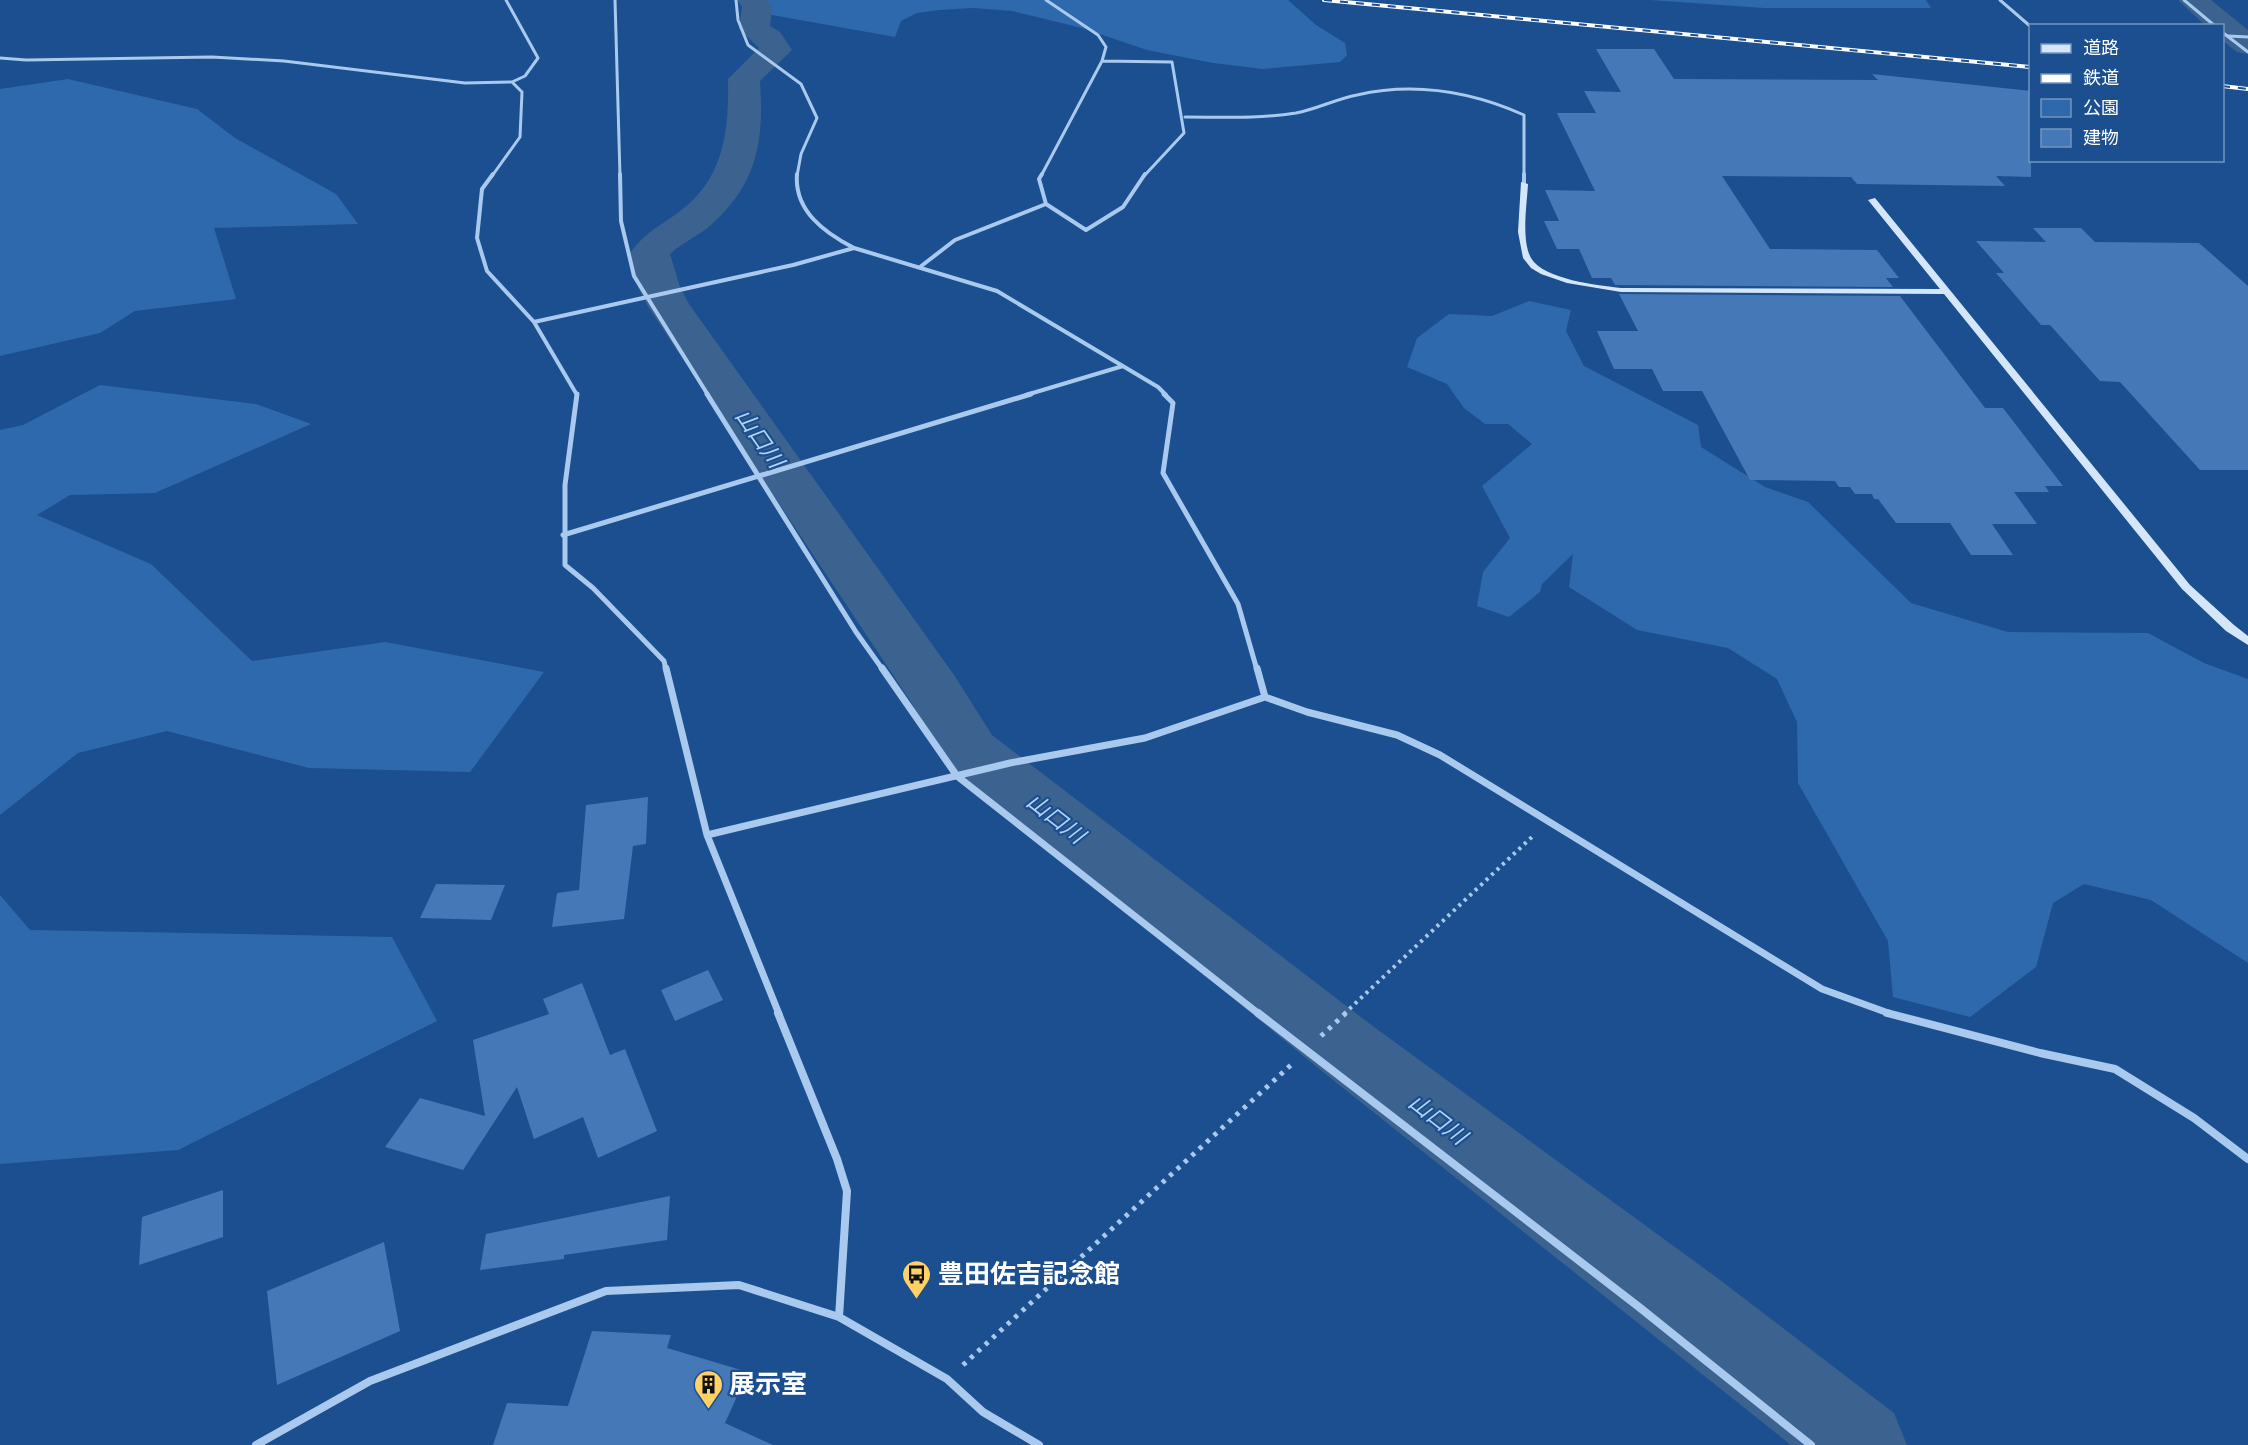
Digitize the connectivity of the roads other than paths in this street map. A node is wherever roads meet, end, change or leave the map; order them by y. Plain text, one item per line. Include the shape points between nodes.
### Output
1 (506, 0) edge
2 (615, 0) edge
3 (736, 0) edge
4 (1046, 0) edge
5 (2000, 0) edge
6 (2184, 0) edge
7 (2029, 24) edge
8 (2213, 24) edge
9 (2224, 35) edge
10 (2248, 37) edge
11 (2248, 52) edge
12 (0, 58) edge
13 (1102, 61) junction
14 (512, 82) junction
15 (1185, 117) junction
16 (1524, 184) joint
17 (1872, 200) dead end
18 (1046, 204) junction
19 (854, 248) junction
20 (920, 267) junction
21 (1944, 292) junction
22 (647, 296) junction
23 (534, 322) junction
24 (1123, 366) junction
25 (758, 475) junction
26 (563, 535) junction
27 (2248, 641) edge
28 (1265, 697) junction
29 (957, 776) junction
30 (707, 835) junction
31 (2248, 1160) edge
32 (839, 1317) junction
33 (256, 1445) edge
34 (1038, 1445) edge
35 (1811, 1445) edge

1 - 14 street via 538,58 525,76
2 - 22 street via 621,221 634,276
3 - 19 street via 737,27 759,58 803,85 817,118 798,165 796,188 814,222 832,238
4 - 13 street via 1098,35 1106,47
5 - 7 street
6 - 8 street
9 - 10 street
9 - 11 street
12 - 14 street via 223,57 465,83
13 - 15 street via 1172,62
13 - 18 street via 1039,179
14 - 23 street via 522,92 520,137 482,189 477,238 487,271
15 - 16 street via 1296,113 1382,91 1452,92 1495,101 1524,115
15 - 18 street via 1184,133 1150,166 1123,207 1086,230
16 - 21 street via 1523,243 1528,260 1551,276 1582,285 1621,290
17 - 21 street
18 - 20 street via 955,240
19 - 20 street
19 - 22 street
20 - 24 street via 997,291
21 - 27 street via 2186,587
22 - 23 street
22 - 25 street
23 - 26 street via 577,393
24 - 25 street
24 - 28 street via 1158,387 1173,403 1163,473 1238,604
25 - 26 street
25 - 29 street via 856,632
26 - 30 street via 565,565 664,661
28 - 29 street via 1145,738
28 - 31 street via 1397,735 1440,755 1822,989 1893,1015 2115,1069 2194,1118
29 - 30 street
29 - 35 street
30 - 32 street via 847,1191
32 - 33 street via 739,1285 606,1292 370,1381
32 - 34 street via 947,1379 983,1412

